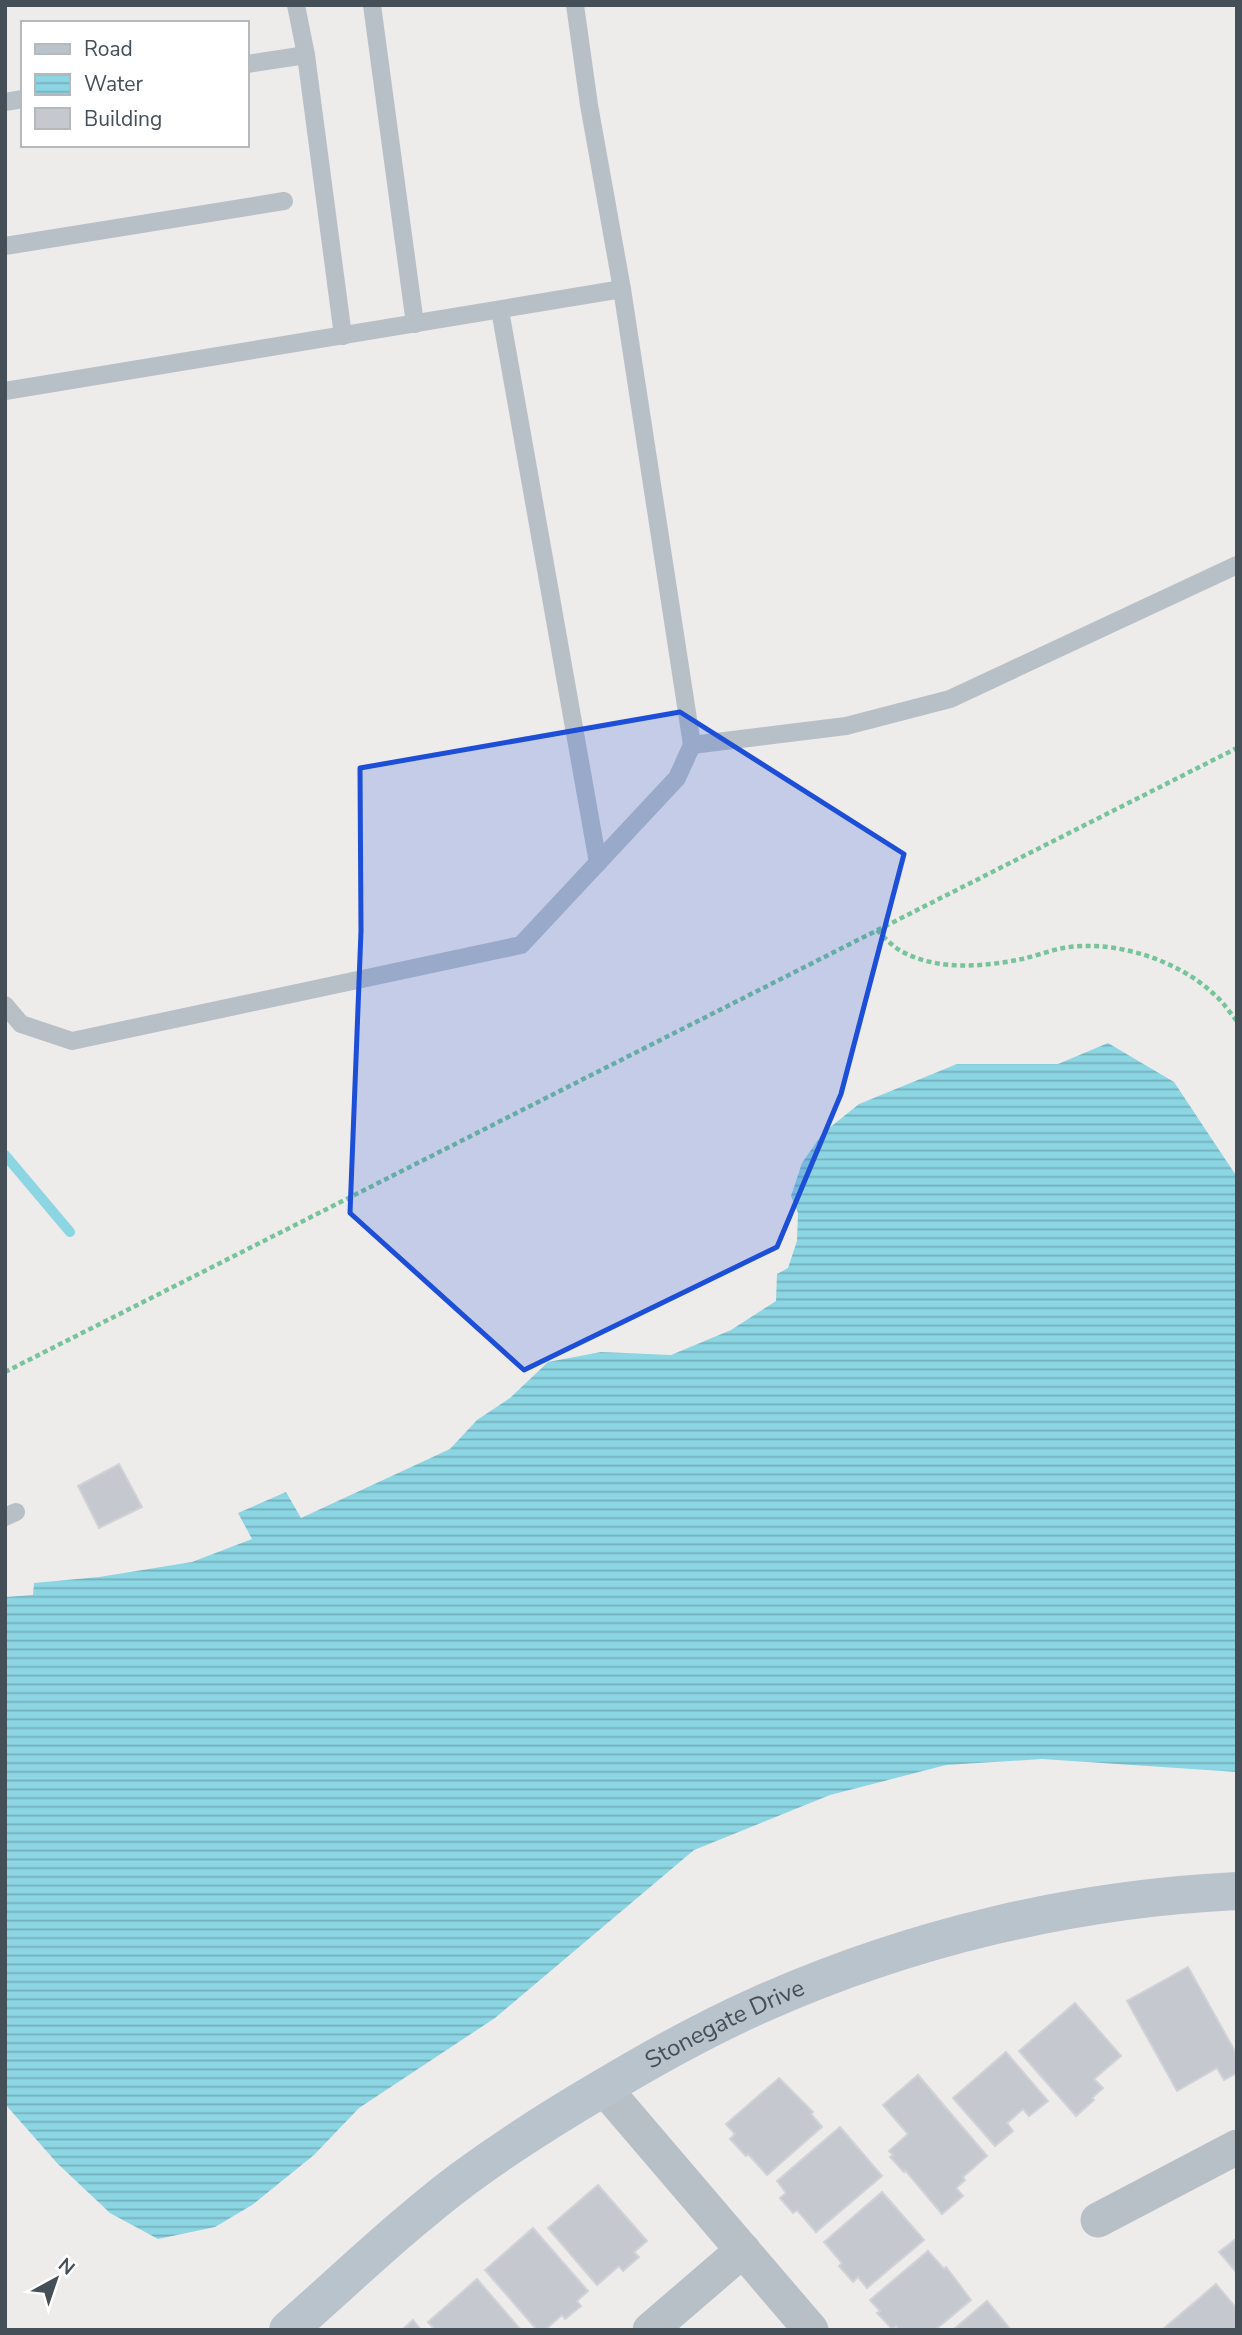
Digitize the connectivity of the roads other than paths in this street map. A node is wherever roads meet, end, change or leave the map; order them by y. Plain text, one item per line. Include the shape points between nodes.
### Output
1 (296, 5) edge
2 (372, 5) edge
3 (575, 5) edge
4 (306, 55) junction
5 (248, 64) edge
6 (284, 201) dead end
7 (5, 246) edge
8 (622, 289) junction
9 (500, 310) junction
10 (415, 324) junction
11 (343, 336) junction
12 (5, 391) edge
13 (1237, 565) edge
14 (692, 745) junction
15 (598, 863) junction
16 (5, 1005) edge
17 (1237, 1891) edge
18 (604, 2088) junction
19 (1237, 2147) edge
20 (1098, 2220) dead end
21 (743, 2250) junction
22 (288, 2330) edge
23 (650, 2330) edge
24 (811, 2330) edge

1 - 4 lane
2 - 10 lane
3 - 8 lane
4 - 5 lane
4 - 11 lane
6 - 7 lane
8 - 9 lane
8 - 14 lane
9 - 10 lane
9 - 15 lane
10 - 11 lane
11 - 12 lane
13 - 14 lane via 950,699 846,726
14 - 15 lane via 677,778
15 - 16 lane via 522,945 72,1041 21,1024
17 - 18 street, Stonegate Drive via 1115,1902 1040,1915 882,1957 758,2006
18 - 21 street
18 - 22 street, Stonegate Drive via 462,2180
19 - 20 street
21 - 23 street
21 - 24 street

